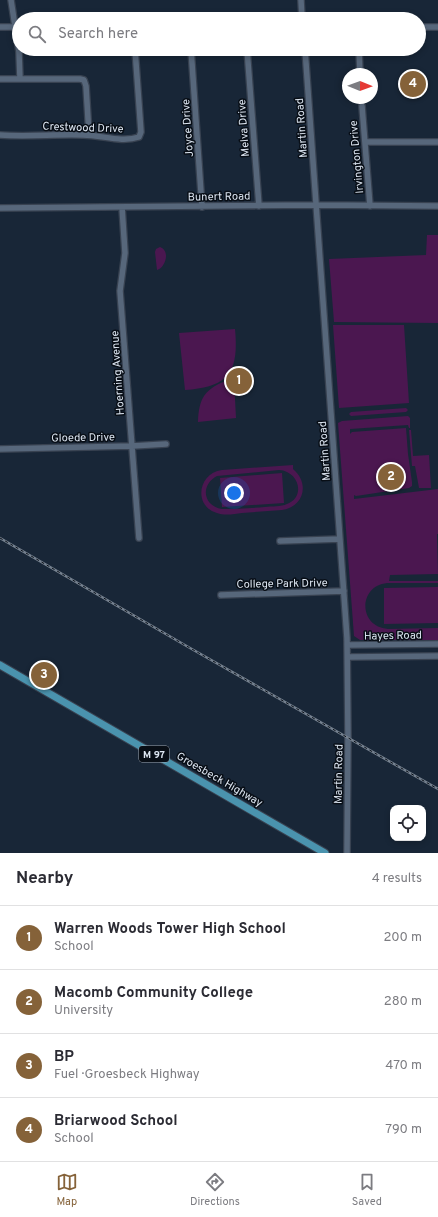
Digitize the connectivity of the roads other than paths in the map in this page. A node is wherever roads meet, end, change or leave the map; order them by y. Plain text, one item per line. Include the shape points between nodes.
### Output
1 (12, 0) edge
2 (301, 0) edge
3 (14, 12) edge
4 (302, 12) edge
5 (0, 27) edge
6 (12, 27) edge
7 (426, 27) edge
8 (438, 27) edge
9 (19, 56) edge
10 (136, 56) edge
11 (191, 56) edge
12 (248, 56) edge
13 (305, 56) edge
14 (359, 56) edge
15 (360, 68) edge
16 (0, 79) edge
17 (20, 79) junction
18 (362, 106) dead end
19 (0, 135) edge
20 (89, 135) junction
21 (366, 142) junction
22 (438, 142) edge
23 (316, 205) junction
24 (202, 206) junction
25 (259, 206) junction
26 (370, 206) junction
27 (438, 206) edge
28 (122, 207) junction
29 (0, 208) edge
30 (166, 444) dead end
31 (132, 446) junction
32 (0, 449) edge
33 (139, 538) dead end
34 (340, 539) junction
35 (280, 541) dead end
36 (344, 591) junction
37 (221, 595) dead end
38 (402, 644) junction
39 (422, 644) junction
40 (438, 644) edge
41 (347, 645) junction
42 (400, 656) junction
43 (416, 656) junction
44 (438, 656) edge
45 (348, 657) junction
46 (0, 665) edge
47 (325, 853) edge
48 (347, 853) edge

1 - 3 street
2 - 4 street
5 - 6 street
7 - 8 street
9 - 17 street
10 - 20 street, Crestwood Drive via 140,136 111,138
11 - 24 street, Joyce Drive
12 - 25 street, Melva Drive
13 - 23 street, Martin Road
14 - 15 street
16 - 17 street
17 - 20 street via 84,80
18 - 21 street, Irvington Drive
19 - 20 street, Crestwood Drive
21 - 22 street
21 - 26 street, Irvington Drive
23 - 25 street, Bunert Road
23 - 26 street, Bunert Road
23 - 34 street, Martin Road
24 - 25 street, Bunert Road
24 - 28 street, Bunert Road
26 - 27 street, Bunert Road
28 - 29 street, Bunert Road
28 - 31 street, Hoerning Avenue via 125,253 120,291
30 - 31 street, Gloede Drive
31 - 32 street, Gloede Drive
31 - 33 street, Hoerning Avenue
34 - 35 street
34 - 36 street, Martin Road
36 - 37 street, College Park Drive
36 - 41 street, Martin Road
38 - 39 street, Hayes Road
38 - 41 street, Hayes Road
38 - 42 street via 403,651
39 - 40 street, Hayes Road
39 - 43 street via 414,649
41 - 45 street, Martin Road
42 - 43 street, Hayes Road
42 - 45 street, Hayes Road
43 - 44 street, Hayes Road
45 - 48 street, Martin Road
46 - 47 main road, Groesbeck Highway / M 97

